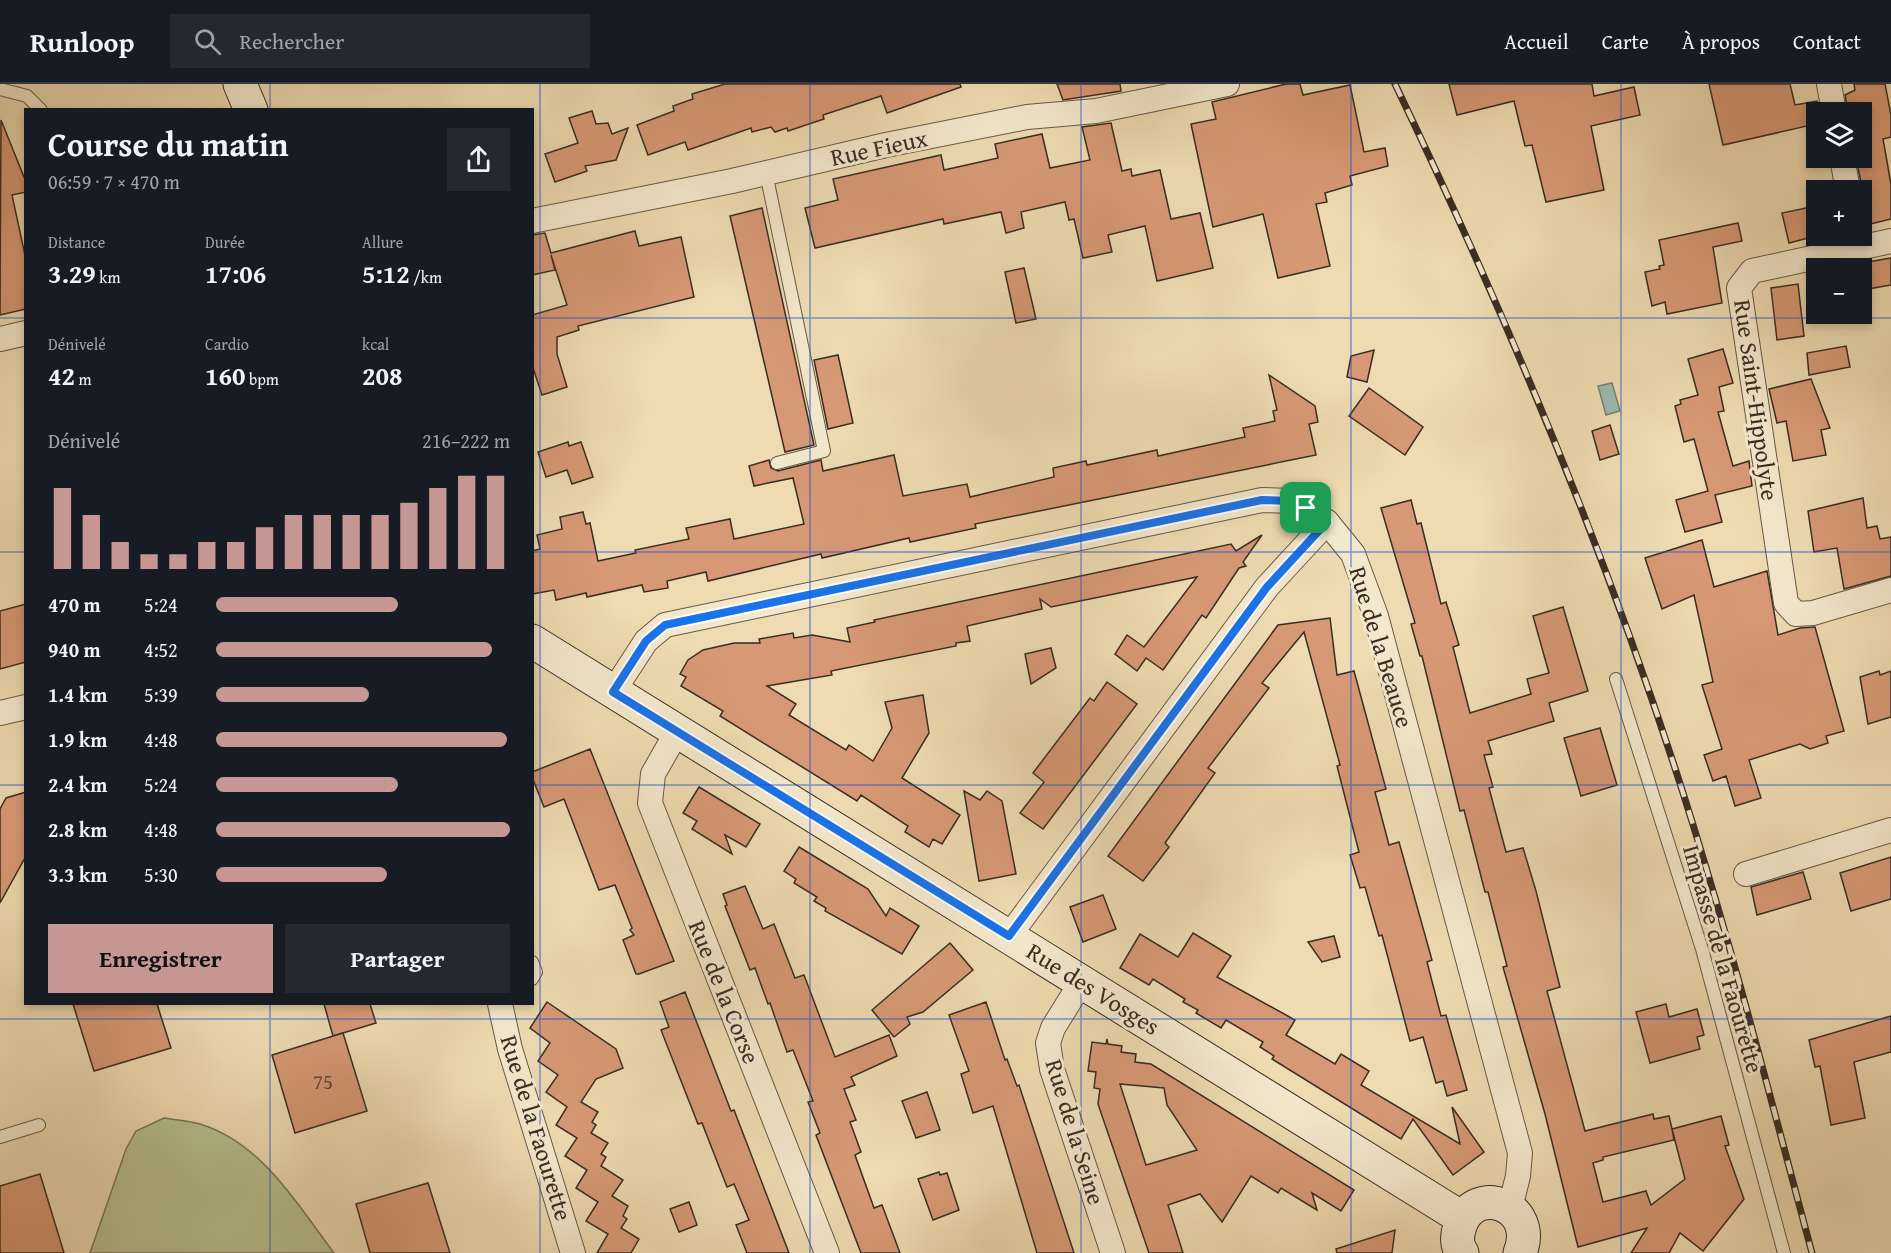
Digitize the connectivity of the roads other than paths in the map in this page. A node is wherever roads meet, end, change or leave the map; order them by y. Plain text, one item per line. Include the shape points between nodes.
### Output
1 (240, 84) edge
2 (1227, 84) edge
3 (1829, 84) edge
4 (0, 89) edge
5 (1832, 102) edge
6 (39, 108) edge
7 (250, 108) edge
8 (766, 173) junction
9 (534, 221) edge
10 (1891, 241) edge
11 (24, 333) edge
12 (0, 339) edge
13 (777, 463) dead end
14 (1327, 522) junction
15 (1891, 590) edge
16 (534, 642) edge
17 (534, 655) edge
18 (570, 666) junction
19 (1616, 679) dead end
20 (613, 692) junction
21 (24, 707) edge
22 (0, 713) edge
23 (677, 732) junction
24 (1891, 830) edge
25 (1746, 874) dead end
26 (1009, 936) junction
27 (1082, 981) junction
28 (505, 1007) edge
29 (39, 1125) dead end
30 (0, 1137) edge
31 (1510, 1208) junction
32 (1462, 1218) junction
33 (573, 1253) edge
34 (827, 1253) edge
35 (1113, 1253) edge
36 (1462, 1253) edge
37 (1521, 1253) edge
38 (1784, 1253) edge

1 - 7 street
2 - 8 street, Rue Fieux via 1096,111 1027,117
3 - 5 street
4 - 6 lane via 27,96
8 - 9 street, Rue Fieux
8 - 13 lane via 824,451
10 - 15 street, Rue Saint-Hippolyte via 1752,271 1739,288 1786,603 1796,614 1814,613
11 - 12 street
14 - 20 street, Rue de la Beauce via 1291,501 1262,500 665,625 646,641
14 - 26 street via 1267,587
14 - 31 street, Rue de la Beauce via 1353,554 1376,616 1520,1153
16 - 18 street, Rue des Vosges
17 - 18 street, Rue des Vosges
18 - 20 street, Rue des Vosges
19 - 38 lane, Impasse de la Faourette via 1702,948
20 - 23 street, Rue des Vosges
21 - 22 street
23 - 26 street, Rue des Vosges
23 - 34 street, Rue de la Corse via 653,774 650,803
24 - 25 street
26 - 27 street, Rue des Vosges
27 - 32 street, Rue des Vosges
27 - 35 street, Rue de la Seine via 1048,1043 1052,1069
28 - 33 street, Rue de la Faourette via 510,1050
29 - 30 lane
31 - 32 street via 1496,1203 1479,1204
31 - 37 street via 1520,1219 1525,1235
32 - 36 street via 1457,1235

